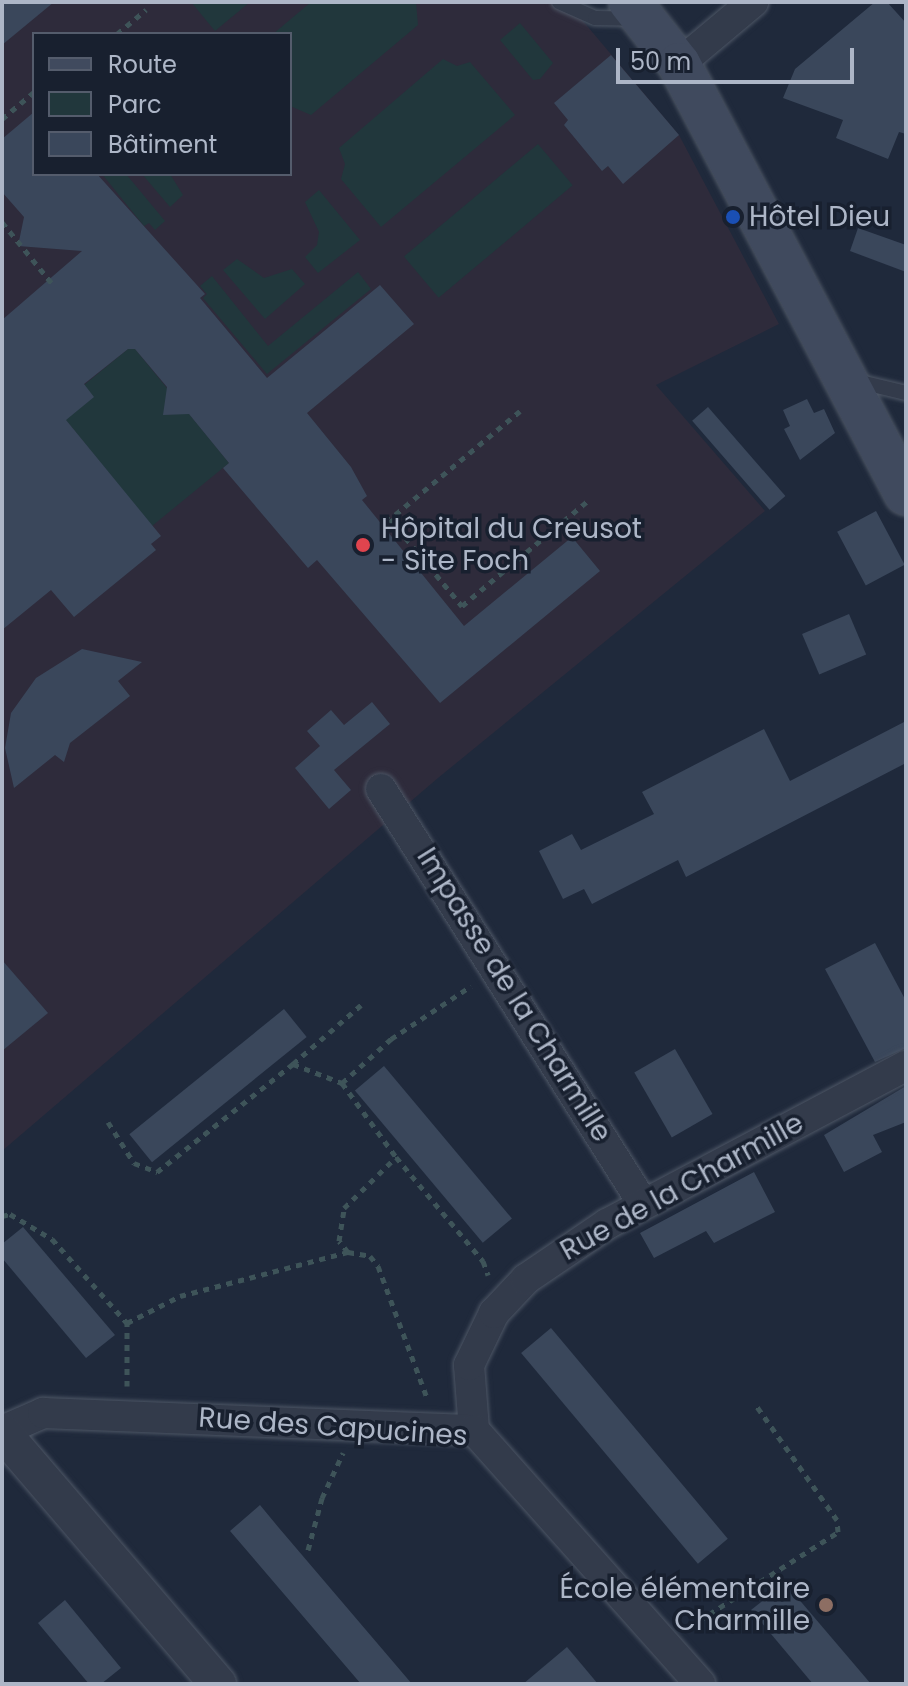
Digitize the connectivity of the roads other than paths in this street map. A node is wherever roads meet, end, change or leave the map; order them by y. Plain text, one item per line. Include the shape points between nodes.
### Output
1 (559, 2) edge
2 (753, 2) edge
3 (637, 10) edge
4 (679, 64) junction
5 (844, 379) junction
6 (906, 393) edge
7 (906, 494) edge
8 (381, 789) dead end
9 (906, 1066) edge
10 (643, 1204) junction
11 (474, 1430) junction
12 (2, 1432) edge
13 (218, 1684) edge
14 (700, 1684) edge

1 - 3 lane via 595,18
2 - 4 street
3 - 4 main road
4 - 5 main road
5 - 6 lane
5 - 7 main road
8 - 10 street, Impasse de la Charmille
9 - 10 street, Rue de la Charmille
10 - 11 street, Rue de la Charmille via 568,1248 505,1301 469,1365
11 - 12 street, Rue des Capucines via 43,1413
11 - 14 street, Rue des Capucines
12 - 13 street

